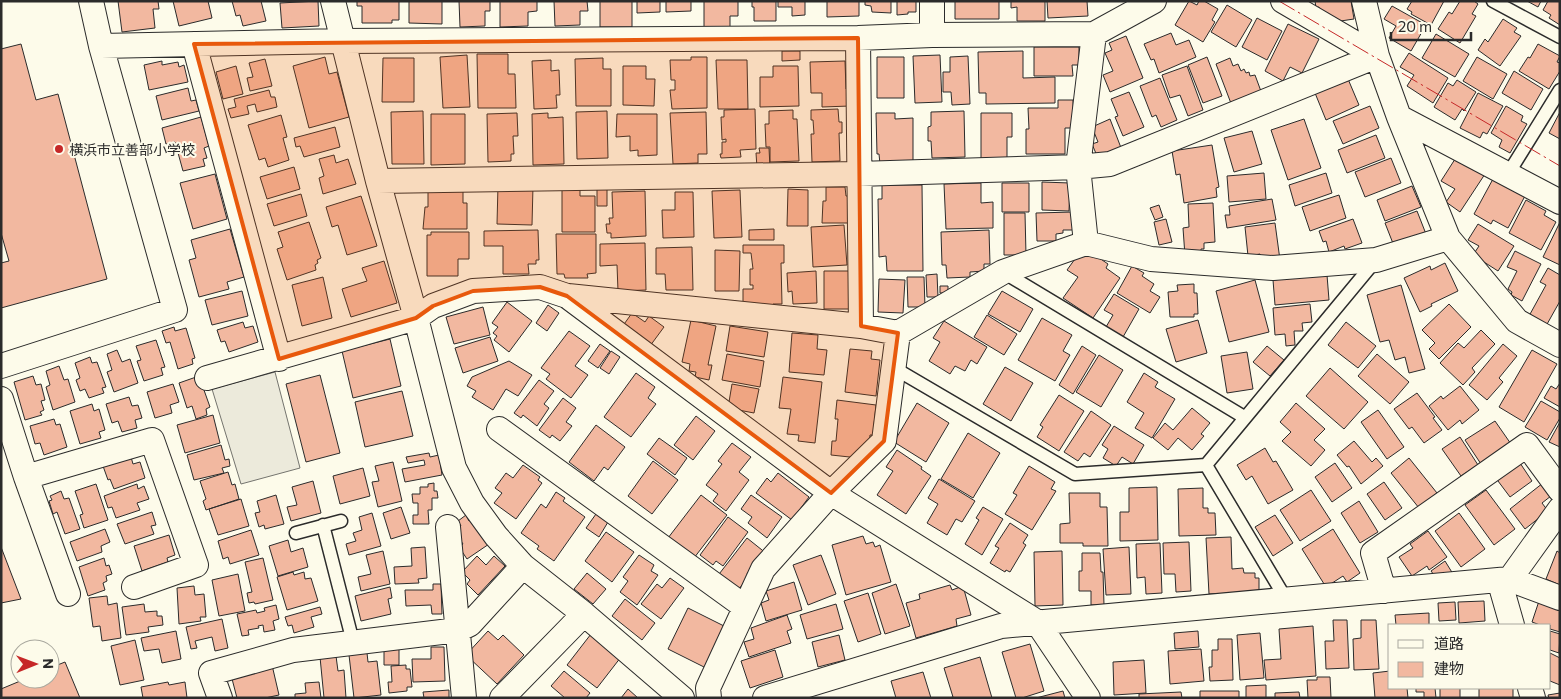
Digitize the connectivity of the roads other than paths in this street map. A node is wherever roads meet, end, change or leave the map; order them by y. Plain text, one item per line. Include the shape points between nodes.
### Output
1 (91, 1) edge
2 (333, 1) edge
3 (932, 1) edge
4 (1154, 1) edge
5 (1283, 1) edge
6 (1364, 1) edge
7 (1493, 1) edge
8 (1094, 34) junction
9 (932, 35) junction
10 (1560, 37) edge
11 (858, 38) junction
12 (343, 41) junction
13 (194, 44) junction
14 (101, 46) junction
15 (1377, 56) junction
16 (1560, 90) edge
17 (1399, 117) junction
18 (1078, 167) junction
19 (858, 174) junction
20 (1508, 174) junction
21 (378, 181) junction
22 (1560, 202) edge
23 (1448, 238) junction
24 (1086, 243) junction
25 (1376, 260) junction
26 (1003, 272) junction
27 (567, 296) junction
28 (416, 318) junction
29 (861, 326) junction
30 (898, 332) junction
31 (1560, 344) edge
32 (279, 358) junction
33 (1, 366) edge
34 (894, 368) junction
35 (207, 378) dead end
36 (1, 399) edge
37 (1244, 417) junction
38 (499, 429) dead end
39 (1206, 465) junction
40 (26, 476) junction
41 (1560, 490) edge
42 (831, 493) junction
43 (1560, 509) edge
44 (341, 521) dead end
45 (324, 525) junction
46 (448, 527) dead end
47 (296, 533) dead end
48 (523, 566) junction
49 (1509, 580) junction
50 (134, 587) dead end
51 (1384, 591) junction
52 (68, 594) dead end
53 (1560, 598) edge
54 (1286, 599) junction
55 (745, 607) junction
56 (584, 614) junction
57 (1036, 622) junction
58 (1512, 624) edge
59 (458, 630) junction
60 (353, 642) junction
61 (220, 698) edge
62 (464, 698) edge
63 (502, 698) edge
64 (682, 698) edge
65 (709, 698) edge
66 (765, 698) edge
67 (1088, 698) edge

1 - 14 street
2 - 12 street
3 - 9 street
4 - 8 street
5 - 15 street
6 - 15 street
7 - 10 lane
8 - 9 street
8 - 18 street
9 - 11 street
11 - 12 street
11 - 19 street
12 - 13 street
12 - 21 street
13 - 14 street
13 - 32 street
14 - 33 street via 175,310
15 - 17 street
15 - 18 street via 1110,164
16 - 20 lane
17 - 20 street
17 - 23 street
18 - 19 street
18 - 24 street
19 - 21 street
19 - 29 street
20 - 22 street
21 - 28 street
23 - 25 street
23 - 31 street via 1517,321
24 - 25 street via 1151,259 1273,268
24 - 26 street
25 - 37 lane
26 - 30 street
26 - 37 lane
27 - 28 street via 540,287 473,291 433,306
27 - 29 street
27 - 42 street
28 - 32 street
28 - 48 street via 454,442 454,468 472,503
29 - 30 street
30 - 34 street
32 - 35 street
34 - 39 lane via 1075,474
34 - 42 street via 884,441
36 - 40 street
37 - 39 lane
38 - 55 street
39 - 54 lane
40 - 50 street via 152,440 196,565
40 - 52 street
41 - 51 street via 1527,444 1373,552
42 - 55 street via 763,569
42 - 57 street
43 - 49 street
44 - 45 lane
45 - 47 lane
45 - 60 lane
46 - 59 street
48 - 56 street
48 - 59 street via 470,624
49 - 51 street
49 - 53 street
49 - 58 street via 1502,590
51 - 54 street
54 - 57 street
55 - 65 street via 708,688
56 - 63 street
56 - 64 street
57 - 66 street via 1001,626
57 - 67 street
59 - 60 street
59 - 62 street
60 - 61 street via 293,650 211,673

